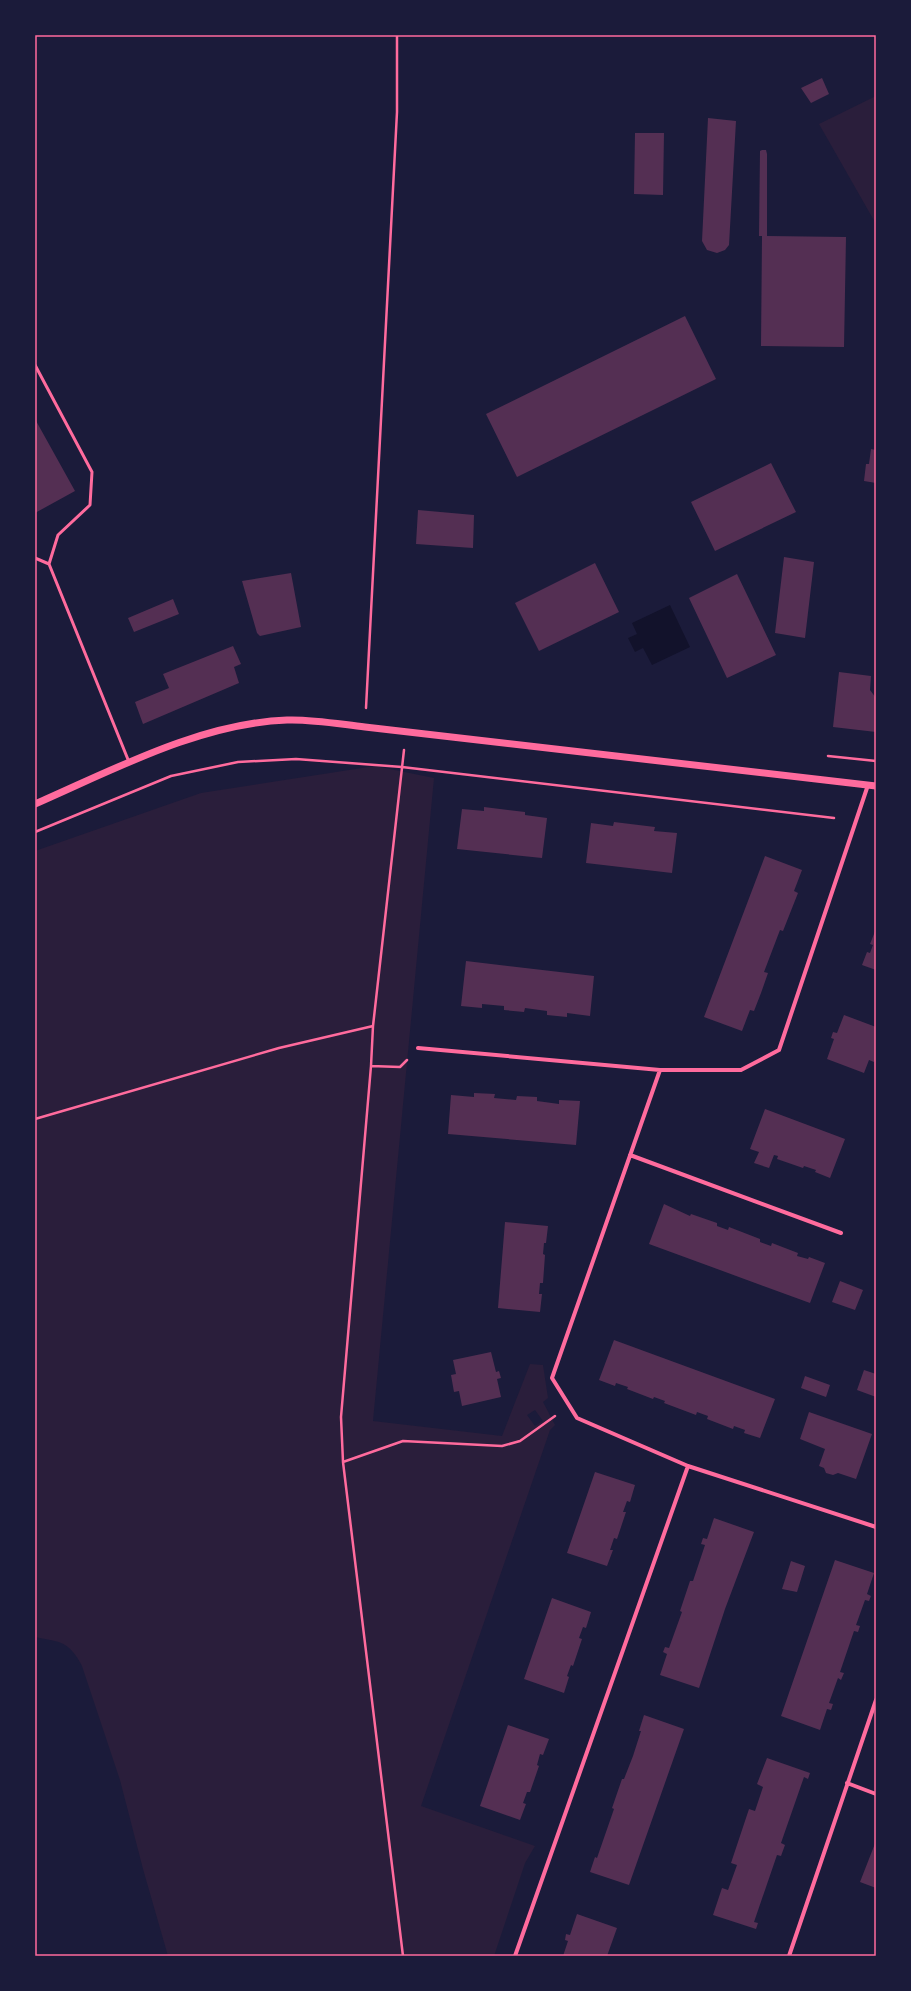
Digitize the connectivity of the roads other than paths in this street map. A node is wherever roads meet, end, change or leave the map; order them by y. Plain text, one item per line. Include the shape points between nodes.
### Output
1 (35, 366) edge
2 (35, 558) edge
3 (49, 564) junction
4 (129, 764) junction
5 (868, 785) junction
6 (876, 786) edge
7 (35, 804) edge
8 (418, 1048) road end
9 (660, 1070) junction
10 (630, 1155) junction
11 (842, 1233) dead end
12 (688, 1466) junction
13 (876, 1527) edge
14 (876, 1700) edge
15 (846, 1783) junction
16 (876, 1794) edge
17 (515, 1956) edge
18 (789, 1956) edge

1 - 3 lane via 92,472 90,505 58,535
2 - 3 lane
3 - 4 lane
4 - 5 street via 176,743 219,730 287,719
4 - 7 street
5 - 6 street
5 - 9 street via 779,1050 741,1070
8 - 9 street
9 - 10 street
10 - 11 street
10 - 12 street via 552,1378 578,1418
12 - 13 street
12 - 17 street
14 - 15 street
15 - 16 street
15 - 18 street

